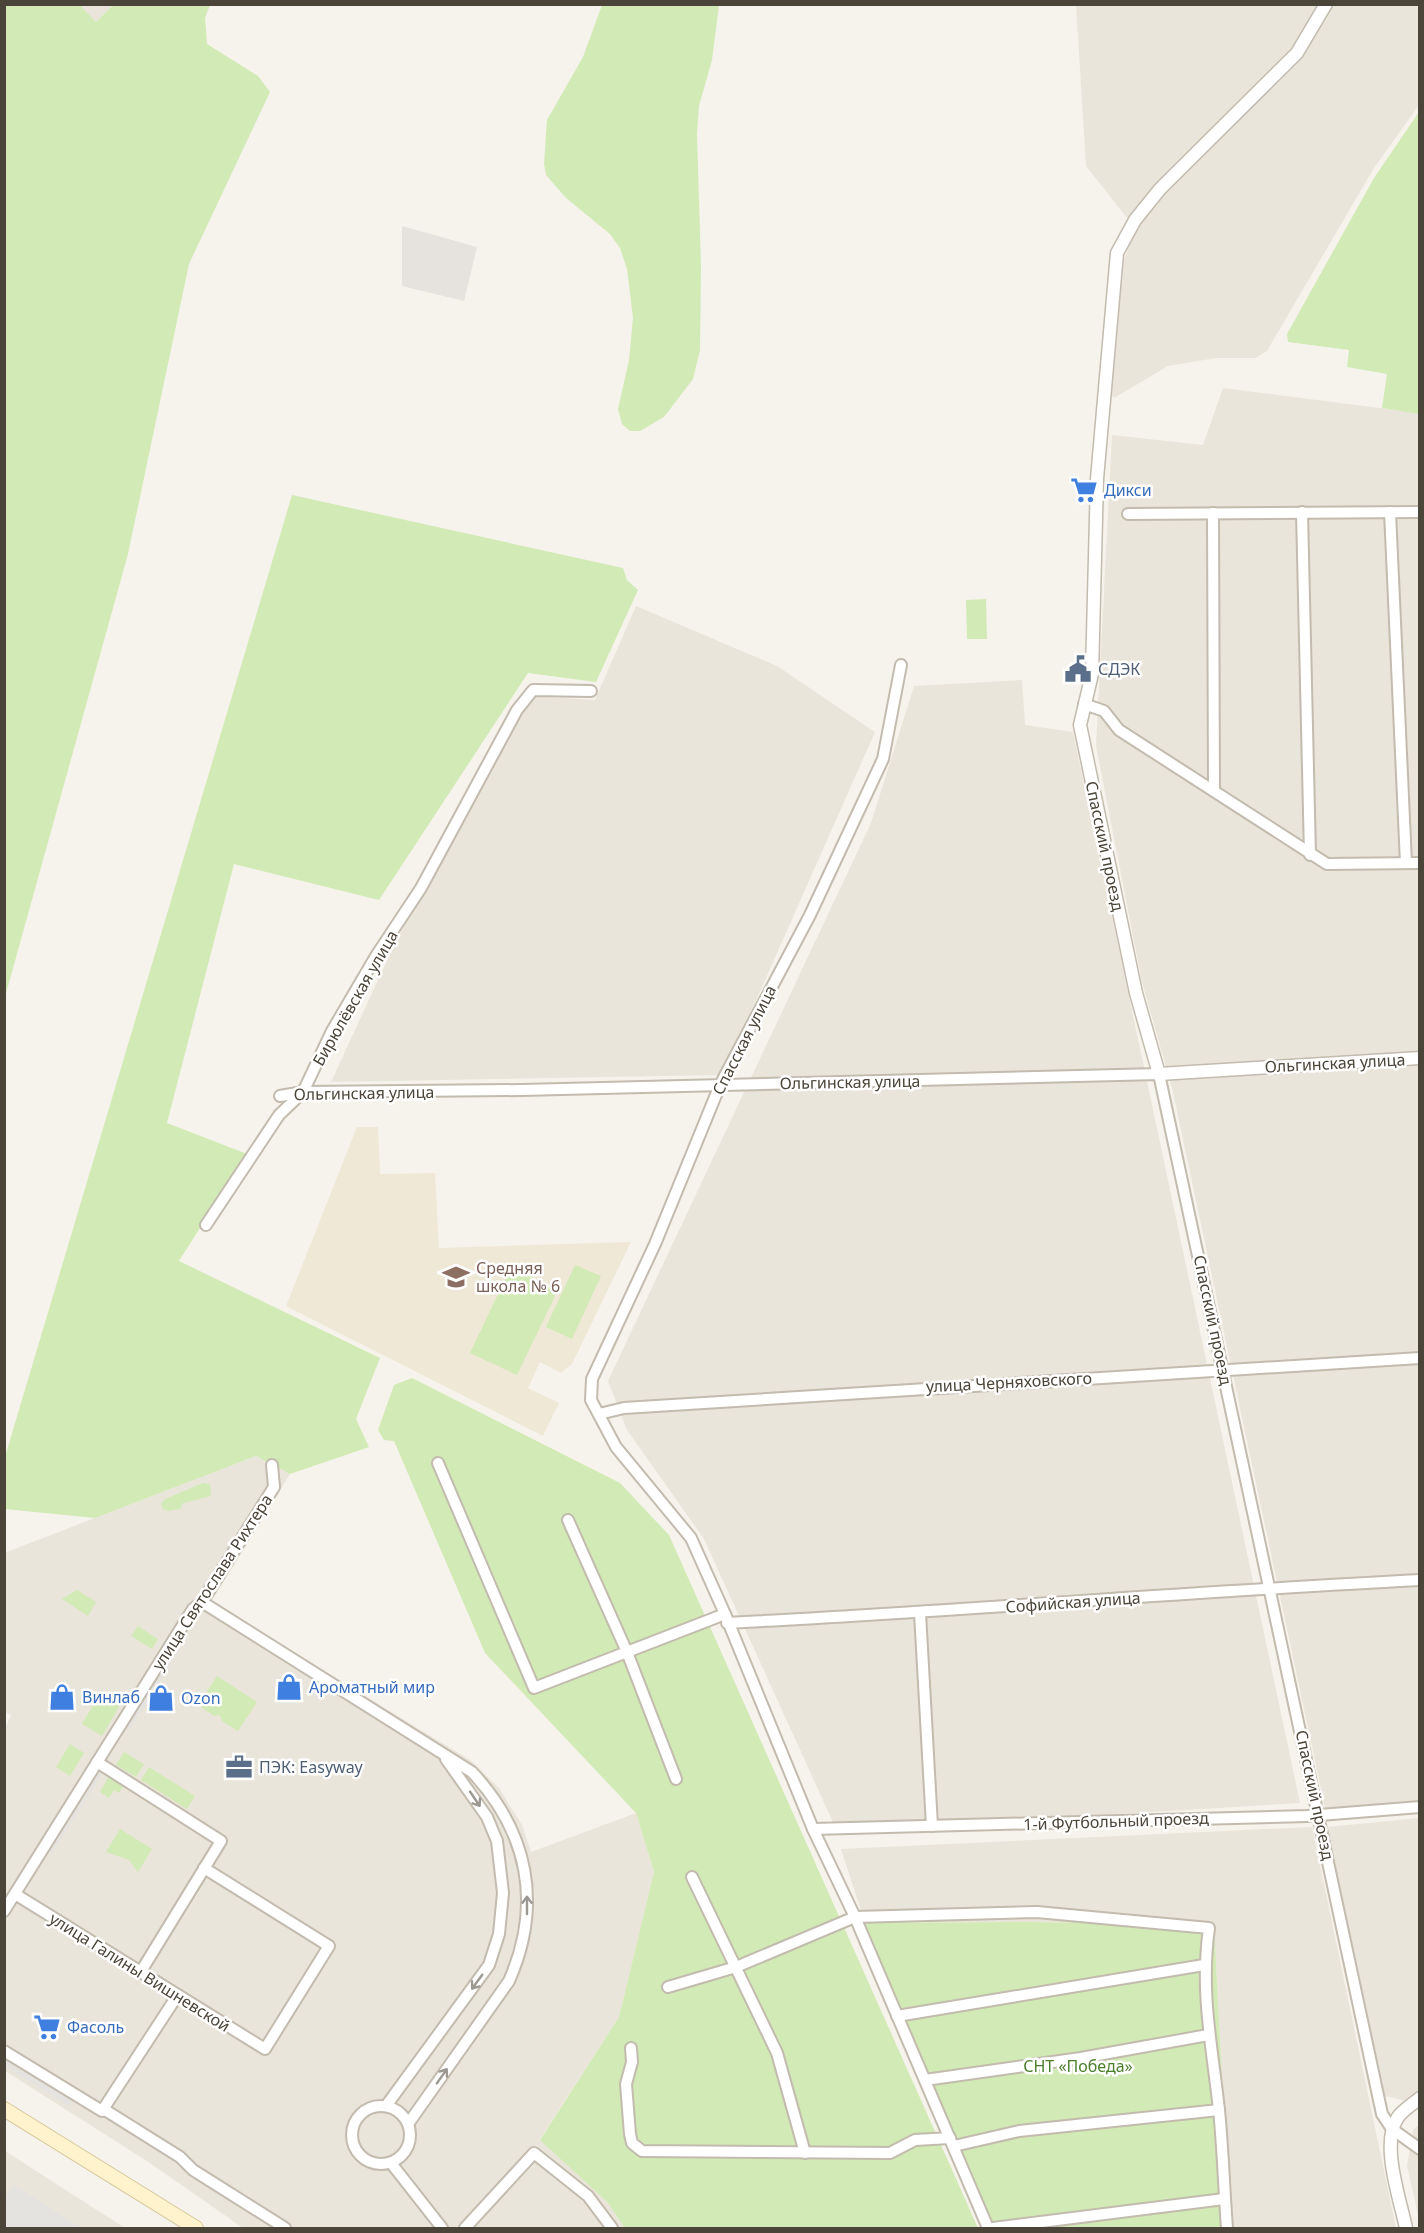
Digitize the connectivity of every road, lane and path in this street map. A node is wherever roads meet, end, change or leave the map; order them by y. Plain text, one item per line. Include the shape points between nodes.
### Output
1 (1326, 4) edge
2 (1302, 512) junction
3 (1390, 512) junction
4 (1419, 512) edge
5 (1213, 513) junction
6 (1128, 514) dead end
7 (901, 665) dead end
8 (591, 691) dead end
9 (1084, 704) junction
10 (1214, 791) junction
11 (1310, 855) junction
12 (1406, 863) junction
13 (1419, 863) edge
14 (1419, 1058) edge
15 (1159, 1074) junction
16 (720, 1085) junction
17 (303, 1092) junction
18 (280, 1096) dead end
19 (206, 1225) dead end
20 (1419, 1358) edge
21 (1223, 1369) junction
22 (599, 1414) junction
23 (438, 1462) dead end
24 (272, 1465) dead end
25 (568, 1520) dead end
26 (1419, 1580) edge
27 (1271, 1587) junction
28 (202, 1602) junction
29 (921, 1613) junction
30 (726, 1618) junction
31 (627, 1652) junction
32 (440, 1752) junction
33 (98, 1762) junction
34 (676, 1779) dead end
35 (1419, 1808) edge
36 (1319, 1815) junction
37 (932, 1826) junction
38 (813, 1829) junction
39 (204, 1868) junction
40 (692, 1877) dead end
41 (15, 1894) junction
42 (4, 1911) edge
43 (855, 1917) junction
44 (1204, 1965) junction
45 (736, 1967) junction
46 (140, 1973) junction
47 (668, 1987) dead end
48 (177, 1996) junction
49 (897, 2016) junction
50 (1208, 2035) junction
51 (631, 2048) dead end
52 (4, 2051) edge
53 (925, 2080) junction
54 (1419, 2098) edge
55 (386, 2106) junction
56 (4, 2109) edge
57 (105, 2110) junction
58 (1219, 2110) junction
59 (408, 2124) junction
60 (1392, 2129) junction
61 (952, 2142) junction
62 (1419, 2149) edge
63 (805, 2153) junction
64 (391, 2163) junction
65 (1224, 2199) junction
66 (196, 2229) edge
67 (285, 2229) edge
68 (442, 2229) edge
69 (465, 2229) edge
70 (612, 2229) edge
71 (991, 2229) edge
72 (1227, 2229) edge
73 (1406, 2229) edge

1 - 9 street, Спасский проезд via 1296,53 1160,189 1135,220 1117,254 1097,479 1092,674
2 - 3 street
2 - 5 street
2 - 11 street
3 - 4 street
3 - 12 street
5 - 6 street
5 - 10 street
7 - 16 street, Спасская улица via 883,759 810,915
8 - 17 street, Бирюлёвская улица via 533,690 517,710 421,888 332,1031
9 - 10 street via 1104,711 1119,730
9 - 15 street, Спасский проезд via 1080,725 1099,820 1136,993
10 - 11 street
11 - 12 street via 1327,864
12 - 13 street
14 - 15 street, Ольгинская улица
15 - 16 street, Ольгинская улица
15 - 21 street, Спасский проезд
16 - 17 street, Ольгинская улица
16 - 22 street, Спасская улица via 655,1244 592,1379 591,1400
17 - 18 street, Ольгинская улица
17 - 19 street, Бирюлёвская улица via 279,1115
20 - 21 street, улица Черняховского
21 - 22 street, улица Черняховского via 624,1408
21 - 27 street, Спасский проезд
22 - 30 street via 616,1446 691,1538
23 - 31 street, Софийская улица via 534,1688
24 - 28 street, улица Святослава Рихтера via 274,1487
25 - 31 street
26 - 27 street, Софийская улица
27 - 29 street, Софийская улица
27 - 36 street, Спасский проезд
28 - 32 street
28 - 33 street, улица Святослава Рихтера via 194,1608
29 - 30 street, Софийская улица
29 - 37 street
30 - 31 street, Софийская улица
30 - 38 street
31 - 34 street
32 -> 55 street via 487,1817 497,1841 503,1893 499,1934 489,1965
59 -> 32 street via 509,1981 528,1909 520,1849 508,1819 495,1797 472,1772
33 - 39 street via 221,1841
33 - 41 street, улица Святослава Рихтера
35 - 36 street, 1-й Футбольный проезд
36 - 37 street, 1-й Футбольный проезд
36 - 60 street, Спасский проезд via 1382,2114
37 - 38 street, 1-й Футбольный проезд
38 - 43 street
39 - 46 street
39 - 48 street, улица Галины Вишневской via 329,1946 265,2049
40 - 45 street
41 - 42 street, улица Святослава Рихтера
41 - 46 street, улица Галины Вишневской
43 - 44 street via 1037,1912 1209,1928
43 - 45 street
43 - 49 street
44 - 49 street
44 - 50 street
45 - 47 street
45 - 63 street via 777,2053
46 - 48 street, улица Галины Вишневской
48 - 57 street
49 - 53 street
50 - 53 street
50 - 58 street
51 - 63 street via 626,2084 630,2134 632,2143 642,2151
52 - 57 street via 99,2111
53 - 61 street
54 - 60 street via 1399,2116
55 - 59 street via 403,2115
55 - 64 street via 367,2109 352,2133 363,2158 372,2163
56 - 66 main road
57 - 67 street
58 - 61 street
58 - 65 street
59 - 64 street via 406,2151
60 - 62 street
60 - 73 street, Спасский проезд via 1390,2150
61 - 63 street via 915,2140 890,2153
61 - 71 street
64 - 68 street
65 - 71 street
65 - 72 street
69 - 70 street via 534,2153 588,2196

